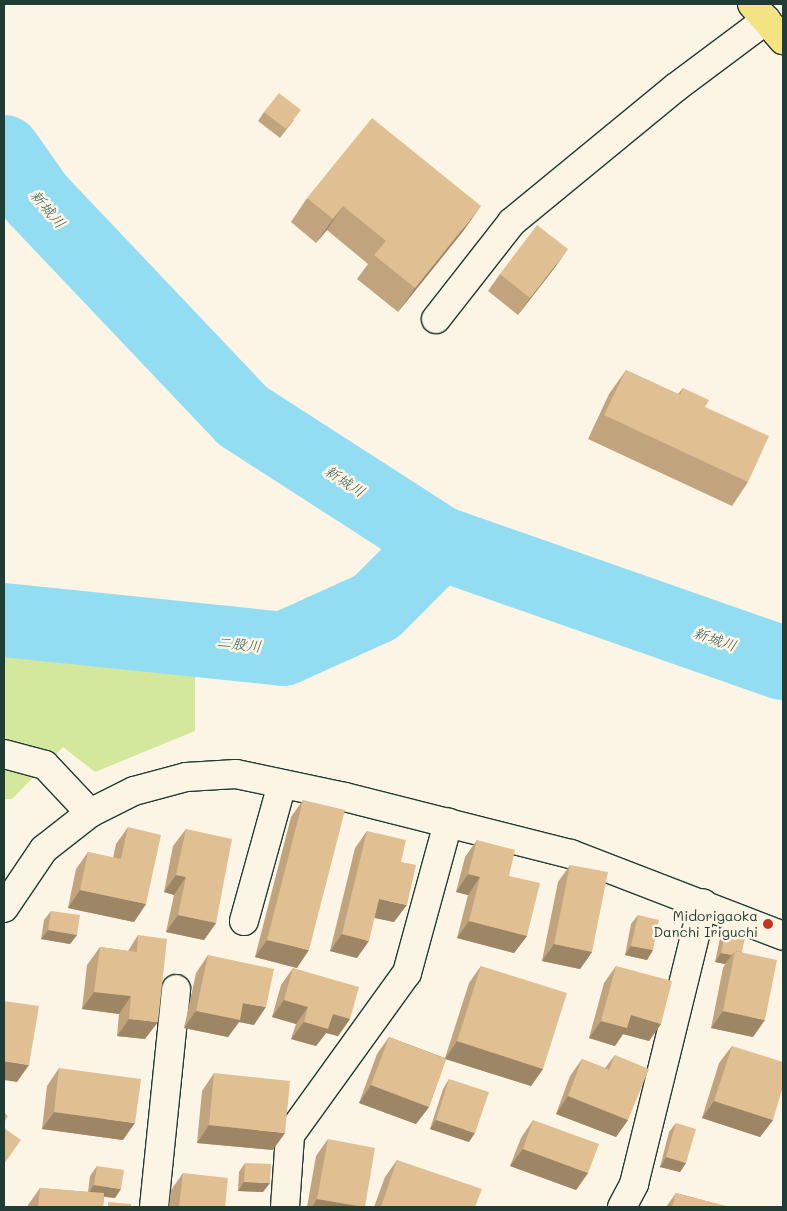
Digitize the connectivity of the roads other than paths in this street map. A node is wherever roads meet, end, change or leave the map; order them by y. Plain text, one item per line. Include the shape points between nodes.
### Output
1 (767, 21) edge
2 (436, 320) dead end
3 (4, 754) edge
4 (282, 784) junction
5 (90, 813) junction
6 (448, 823) junction
7 (703, 903) junction
8 (4, 908) edge
9 (244, 921) dead end
10 (783, 936) edge
11 (176, 989) dead end
12 (154, 1207) edge
13 (284, 1207) edge
14 (622, 1207) edge

1 - 2 street via 675,88 512,222
3 - 5 street via 45,765
4 - 5 street via 236,774 186,777 134,791
4 - 6 street
4 - 9 street
5 - 8 street via 44,849
6 - 7 street via 571,854
6 - 13 street via 408,973 290,1135
7 - 10 street
7 - 14 street via 634,1184
11 - 12 street

